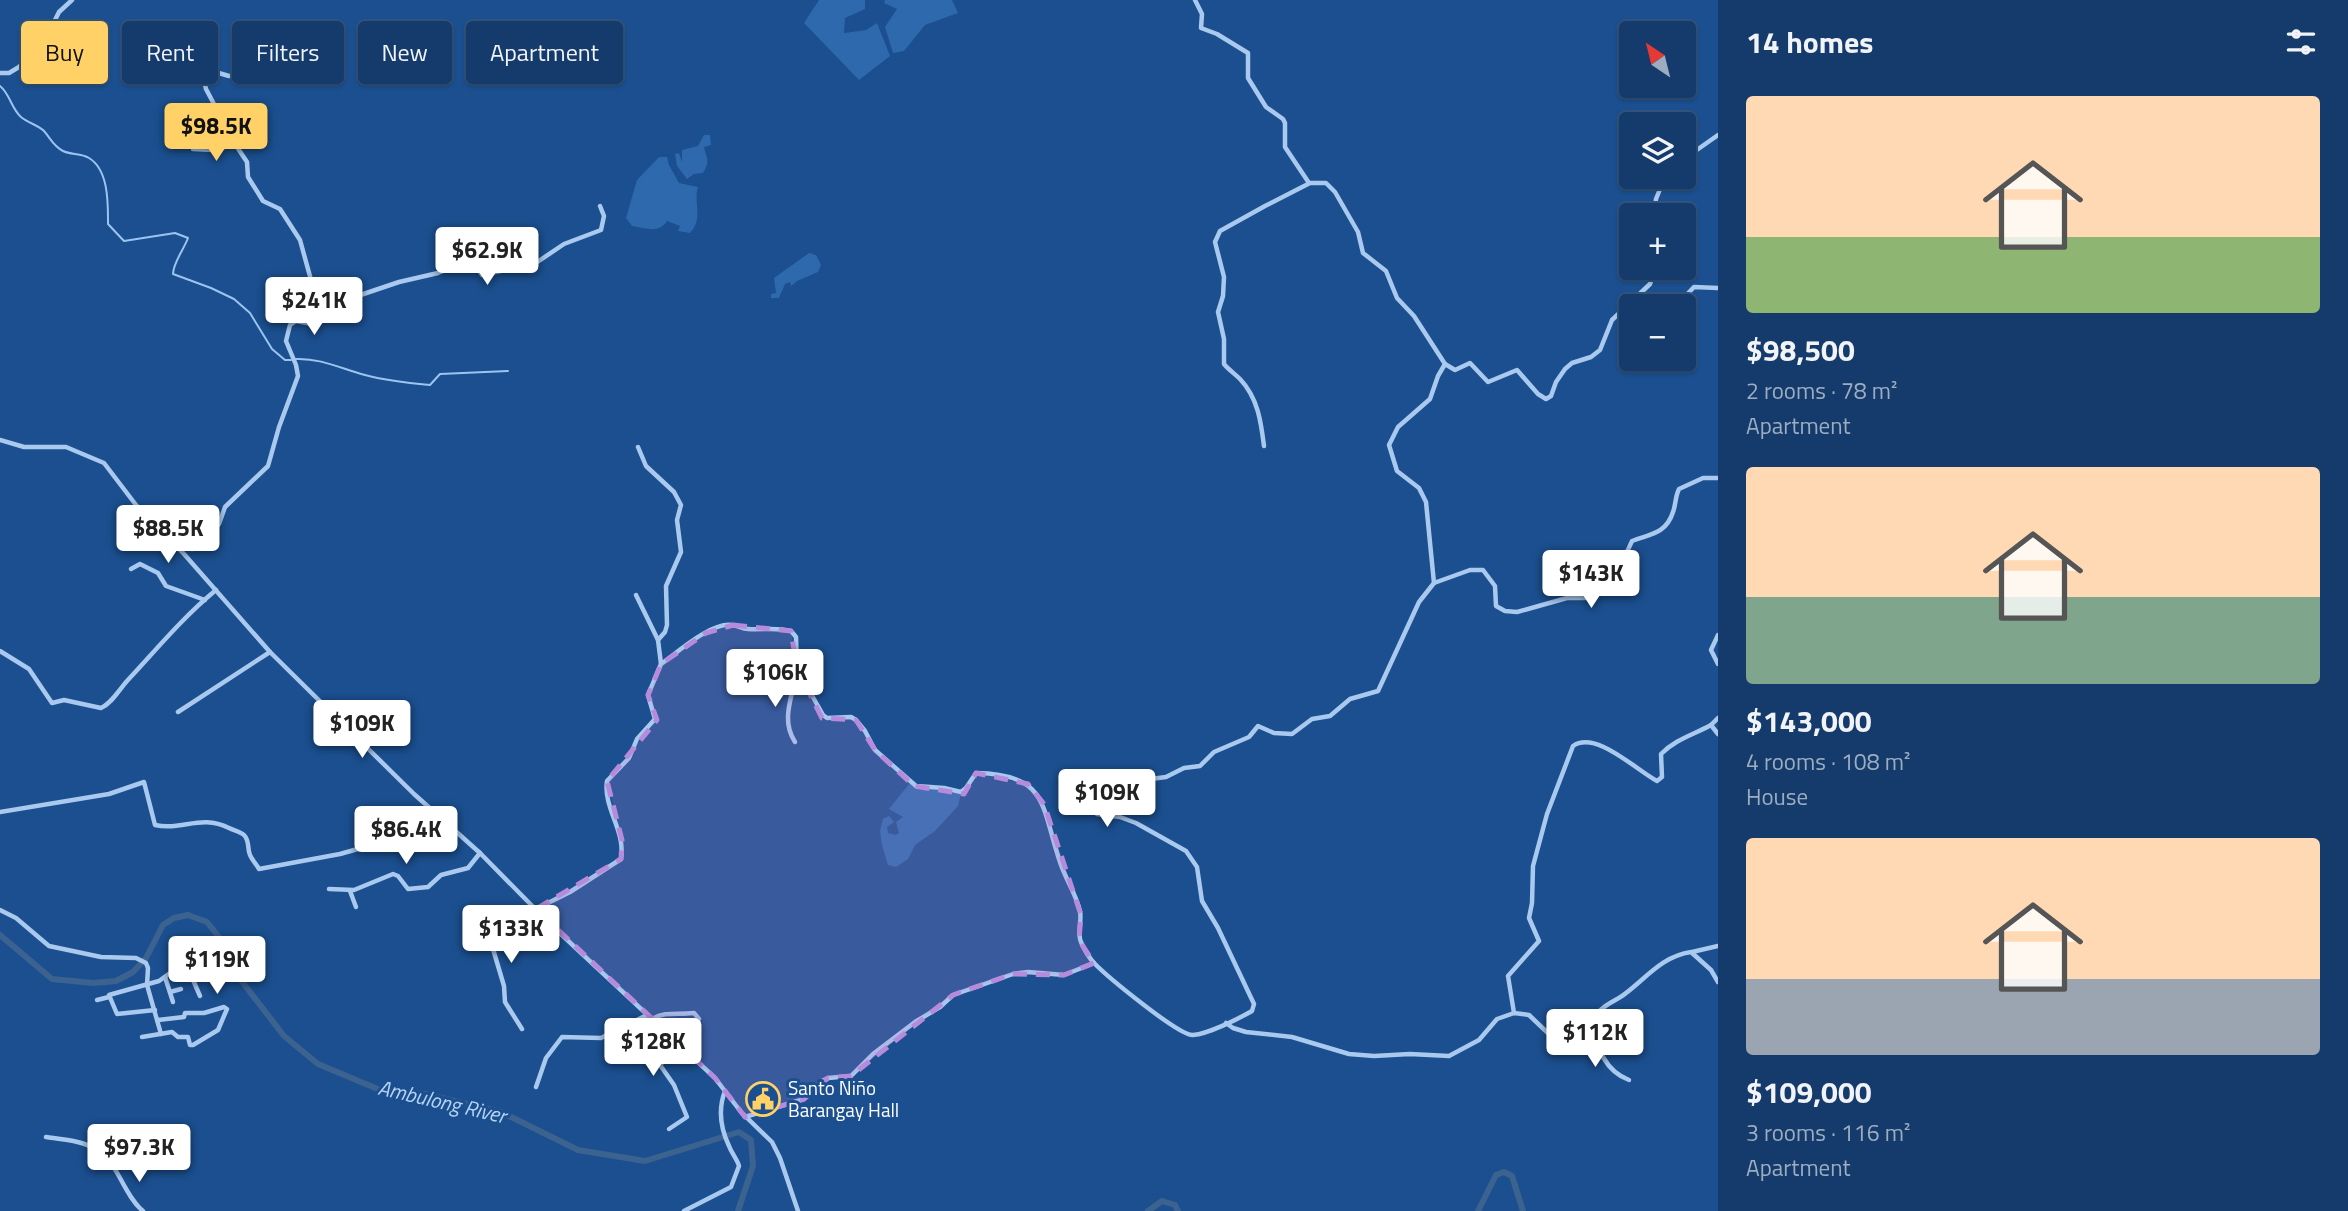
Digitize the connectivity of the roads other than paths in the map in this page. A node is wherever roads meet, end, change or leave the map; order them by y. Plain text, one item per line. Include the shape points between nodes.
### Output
1 (72, 0) edge
2 (1195, 0) edge
3 (65, 3) edge
4 (0, 73) edge
5 (229, 76) dead end
6 (254, 135) dead end
7 (1718, 135) edge
8 (235, 143) junction
9 (193, 149) dead end
10 (1696, 151) edge
11 (1310, 183) junction
12 (600, 206) dead end
13 (1652, 280) edge
14 (1718, 288) edge
15 (1640, 294) edge
16 (1687, 294) edge
17 (319, 309) junction
18 (1619, 314) edge
19 (1445, 364) junction
20 (0, 440) edge
21 (1264, 446) dead end
22 (639, 447) dead end
23 (1718, 478) edge
24 (188, 551) junction
25 (131, 569) dead end
26 (1434, 583) junction
27 (216, 590) junction
28 (636, 595) dead end
29 (205, 600) junction
30 (1718, 635) edge
31 (658, 640) junction
32 (0, 651) edge
33 (271, 652) junction
34 (661, 664) junction
35 (1718, 664) edge
36 (797, 669) junction
37 (178, 712) dead end
38 (1718, 718) edge
39 (1711, 725) junction
40 (1718, 734) edge
41 (795, 742) dead end
42 (0, 812) edge
43 (446, 824) junction
44 (480, 853) junction
45 (329, 889) dead end
46 (349, 891) junction
47 (356, 907) dead end
48 (536, 909) junction
49 (0, 910) edge
50 (548, 922) junction
51 (1718, 946) edge
52 (1691, 952) junction
53 (1094, 963) junction
54 (165, 977) junction
55 (1718, 982) edge
56 (147, 985) junction
57 (181, 989) dead end
58 (170, 992) junction
59 (200, 996) dead end
60 (109, 997) junction
61 (97, 1000) dead end
62 (173, 1002) dead end
63 (155, 1010) junction
64 (1514, 1013) junction
65 (650, 1017) junction
66 (699, 1018) dead end
67 (158, 1020) junction
68 (1226, 1023) junction
69 (1588, 1023) junction
70 (522, 1029) dead end
71 (161, 1034) junction
72 (142, 1037) dead end
73 (679, 1045) junction
74 (1629, 1080) dead end
75 (536, 1087) dead end
76 (725, 1091) junction
77 (746, 1117) junction
78 (669, 1129) dead end
79 (46, 1137) dead end
80 (143, 1211) edge
81 (684, 1211) edge
82 (799, 1211) edge

1 - 3 street
2 - 11 street via 1202,14 1200,28 1248,52 1248,78 1266,107 1286,123 1285,147
3 - 4 street via 48,34 19,67
5 - 8 street via 202,70 202,81
6 - 8 street
7 - 10 street
8 - 9 street via 214,150
8 - 17 street via 262,201 279,209 300,240
11 - 19 street via 1326,183 1335,192 1358,232 1363,253 1386,271 1397,298
11 - 21 street via 1227,226 1214,242 1224,277 1218,312 1224,365 1253,398
12 - 17 street via 604,216 601,230 564,244 527,269 482,275 469,260
13 - 15 street
14 - 16 street via 1694,287
17 - 24 street via 312,324 296,321 290,325 286,341 298,376 268,466 225,507 206,541
18 - 19 street via 1597,353 1565,369 1549,398 1542,398 1517,370 1488,382 1470,363 1455,370
19 - 26 street via 1430,399 1398,427 1389,446 1397,471 1419,488 1426,502
20 - 24 street via 24,447 66,447 104,463 136,505
22 - 31 street via 646,466 681,505 677,520 681,552 668,579 667,625
23 - 26 street via 1703,478 1679,489 1664,528 1632,541 1614,570 1591,584 1592,593 1587,597 1513,612 1496,606 1495,586 1480,569
24 - 27 street
25 - 29 street via 142,564 158,573 166,586
26 - 68 street via 1419,602 1375,693 1350,699 1329,716 1312,719 1292,734 1258,726 1199,766 1106,785 1097,791 1093,807 1097,814 1136,823 1178,845 1195,862 1202,901 1254,1004 1252,1012
27 - 29 street
27 - 33 street
28 - 31 street
29 - 32 street via 101,708 52,702 29,669
30 - 35 street via 1711,650
31 - 34 street
33 - 37 street
33 - 43 street
34 - 36 street via 706,633 733,625 791,631 796,638
34 - 48 street via 648,695 655,719 607,781 622,840 621,859
36 - 41 street via 787,719
36 - 53 street via 823,715 856,720 874,750 916,786 961,792 976,773 1028,784 1044,804 1081,915 1080,941
38 - 39 street
39 - 40 street
39 - 64 street via 1681,737 1661,752 1663,775 1658,781 1604,747 1586,742 1573,746 1533,866 1529,918 1539,941 1508,976
42 - 43 street via 109,794 144,782 155,825 222,824 244,835 249,854 260,869 340,854
43 - 44 street
44 - 46 street via 468,868 424,888 408,890 393,874
44 - 48 street
45 - 46 street
46 - 47 street
48 - 50 street
49 - 56 street via 53,948 146,963
50 - 65 street
50 - 70 street via 493,948 505,1002
51 - 52 street
52 - 55 street
52 - 69 street via 1655,968
53 - 68 street via 1146,1009 1190,1035
53 - 77 street via 1064,975 1013,974 953,995 873,1054 852,1076 828,1078 804,1099
54 - 56 street
54 - 58 street
54 - 59 street via 176,968 190,972
56 - 60 street
56 - 63 street
57 - 58 street
58 - 62 street
60 - 61 street
60 - 63 street via 117,1014
63 - 67 street
64 - 68 street via 1497,1019 1475,1042 1443,1056 1352,1055 1292,1037 1246,1032
64 - 69 street via 1529,1015 1555,1037
65 - 66 street via 668,1012 694,1013
65 - 73 street
65 - 75 street via 601,1038 562,1037 547,1058
67 - 71 street
67 - 71 street via 227,1009 218,1030 193,1045 186,1036
69 - 74 street via 1604,1059
71 - 72 street
73 - 76 street
73 - 78 street via 660,1065 687,1117
76 - 77 street
76 - 81 street via 720,1111 727,1144 739,1167 731,1187
77 - 82 street via 780,1158
79 - 80 street via 75,1140 97,1150

